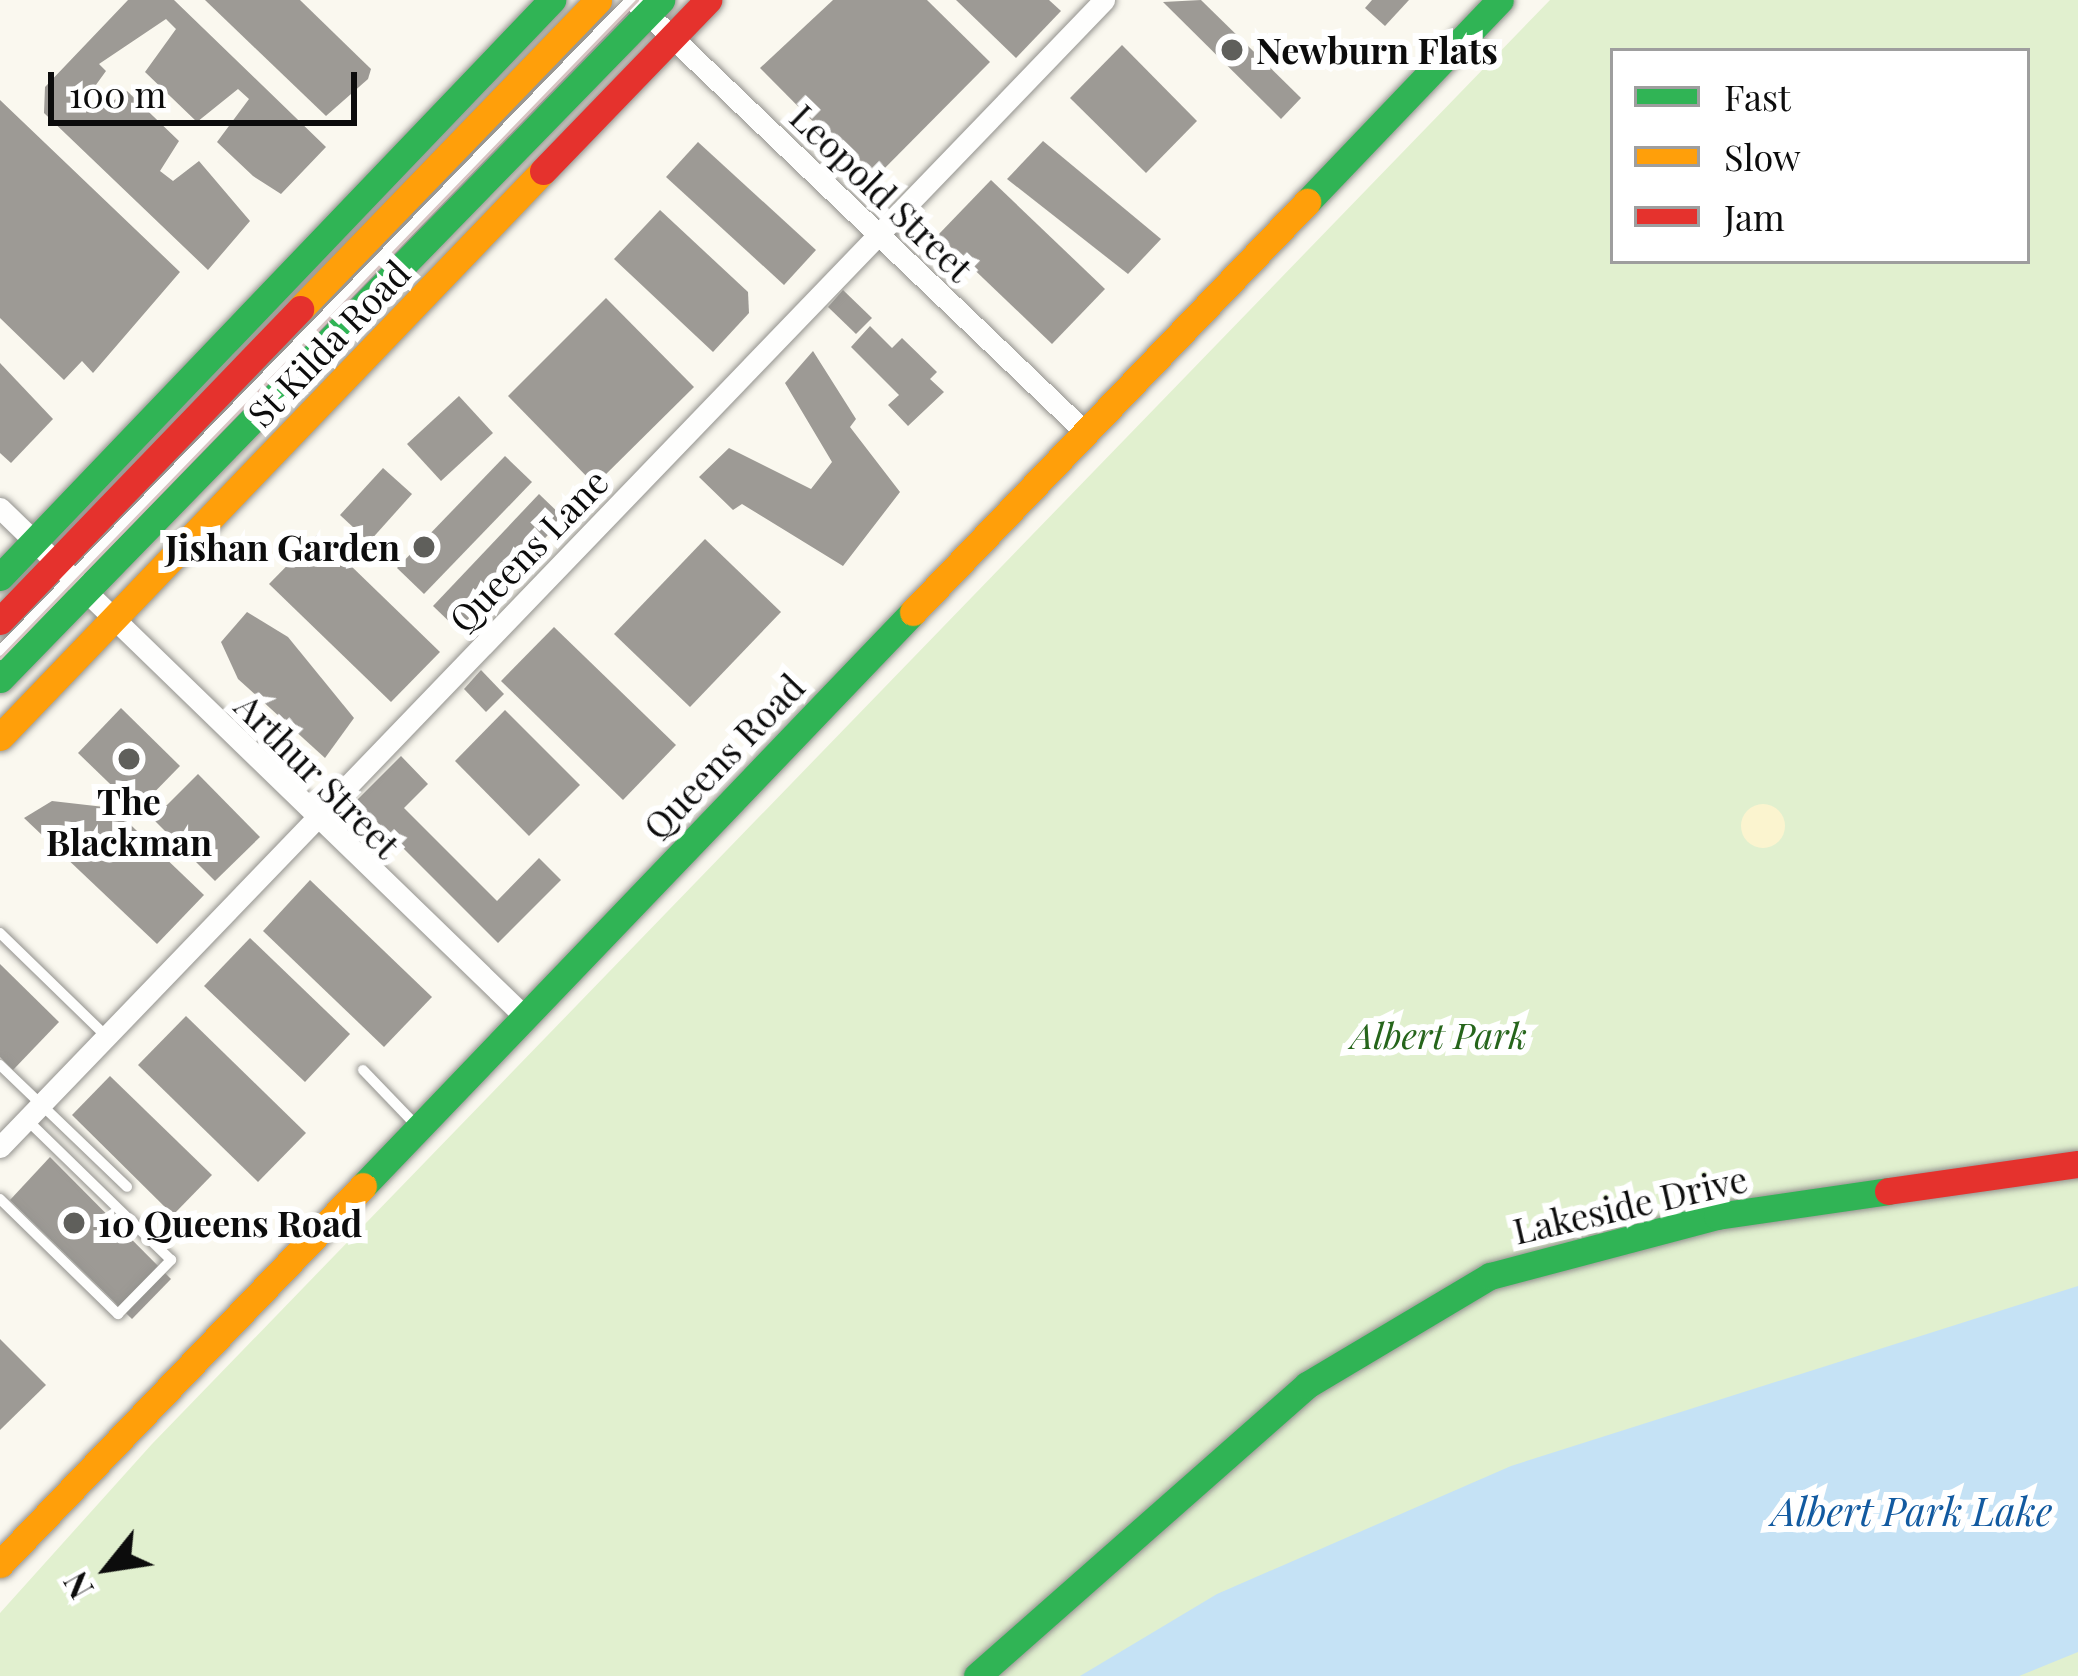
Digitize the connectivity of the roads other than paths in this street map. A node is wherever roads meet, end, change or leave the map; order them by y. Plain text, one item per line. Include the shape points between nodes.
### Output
1 (552, 0) edge
2 (598, 0) edge
3 (708, 0) edge
4 (1104, 0) edge
5 (1501, 0) edge
6 (643, 3) edge
7 (672, 37) junction
8 (434, 124) junction
9 (457, 146) junction
10 (878, 235) junction
11 (1085, 432) junction
12 (0, 508) edge
13 (34, 542) junction
14 (0, 577) edge
15 (70, 577) junction
16 (112, 619) junction
17 (0, 621) edge
18 (0, 651) edge
19 (0, 679) edge
20 (0, 736) edge
21 (316, 818) junction
22 (0, 933) edge
23 (523, 1015) junction
24 (106, 1036) junction
25 (0, 1065) edge
26 (363, 1070) dead end
27 (34, 1112) junction
28 (417, 1125) junction
29 (0, 1147) edge
30 (2078, 1164) edge
31 (127, 1187) dead end
32 (0, 1199) edge
33 (0, 1564) edge
34 (976, 1676) edge

1 - 8 main road, St Kilda Road
2 - 9 main road, St Kilda Road
3 - 7 main road, St Kilda Road
4 - 10 street, Queens Lane
5 - 11 main road, Queens Road
6 - 7 street, Leopold Street
6 - 15 main road, St Kilda Road
7 - 10 street, Leopold Street
7 - 16 main road, St Kilda Road
8 - 9 lane
8 - 13 main road, St Kilda Road
9 - 15 main road, St Kilda Road
10 - 11 street, Leopold Street
10 - 21 street, Queens Lane
11 - 23 main road, Queens Road
12 - 13 street, Arthur Street
13 - 14 main road, St Kilda Road
13 - 15 street, Arthur Street
15 - 16 street, Arthur Street
15 - 17 main road, St Kilda Road
15 - 18 lane
15 - 19 main road, St Kilda Road
16 - 20 main road, St Kilda Road
16 - 21 street, Arthur Street
21 - 23 street, Arthur Street
21 - 24 street, Queens Lane
22 - 24 lane
23 - 28 main road, Queens Road
24 - 27 street, Queens Lane
25 - 27 lane
26 - 28 lane
27 - 29 street, Queens Lane
27 - 31 lane
27 - 32 lane via 171,1260 118,1314
28 - 33 main road, Queens Road
30 - 34 main road, Lakeside Drive via 1717,1216 1490,1276 1307,1385

